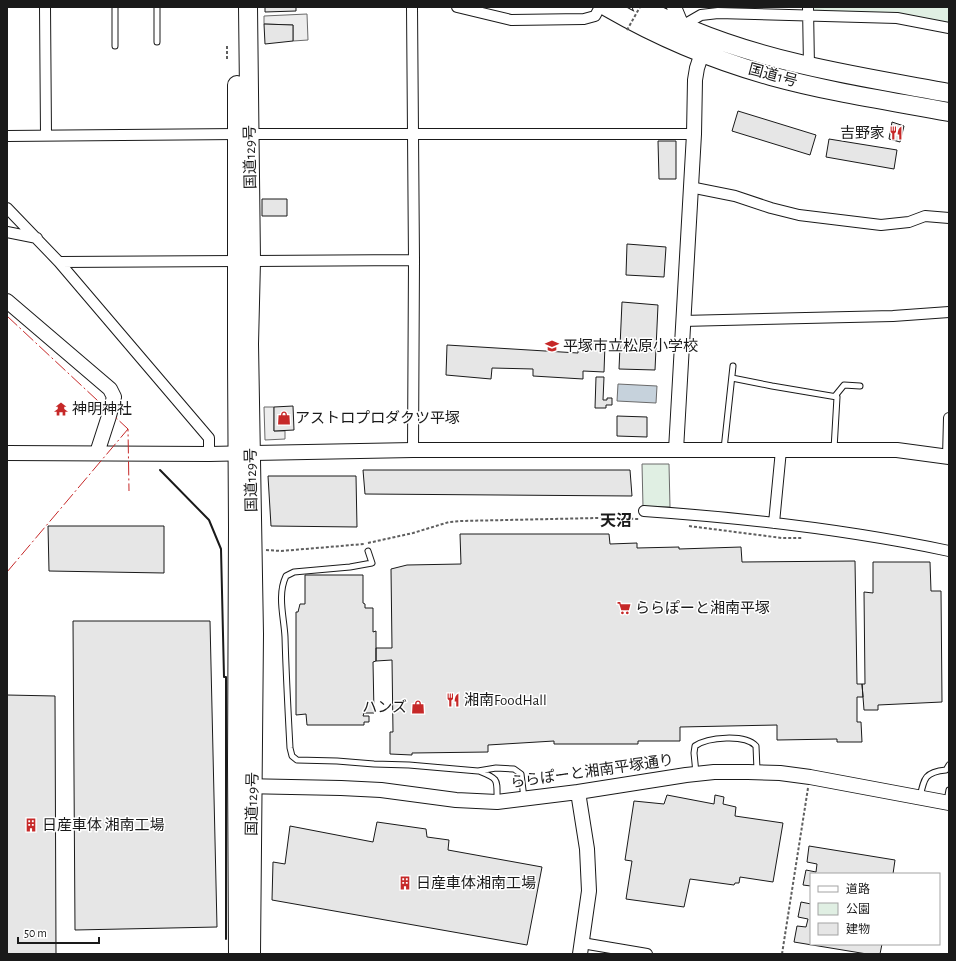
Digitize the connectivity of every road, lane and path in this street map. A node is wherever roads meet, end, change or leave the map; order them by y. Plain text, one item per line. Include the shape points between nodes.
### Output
1 (45, 7) edge
2 (115, 7) edge
3 (157, 7) edge
4 (238, 7) edge
5 (248, 7) edge
6 (412, 7) edge
7 (457, 7) edge
8 (600, 7) edge
9 (606, 7) edge
10 (641, 7) edge
11 (808, 12) edge
12 (671, 22) edge
13 (949, 28) edge
14 (627, 30) dead end
15 (714, 39) junction
16 (157, 42) dead end
17 (115, 46) dead end
18 (228, 46) dead end
19 (697, 57) junction
20 (228, 60) dead end
21 (809, 67) junction
22 (949, 93) edge
23 (949, 112) edge
24 (244, 134) junction
25 (414, 134) junction
26 (694, 134) junction
27 (46, 135) junction
28 (7, 136) edge
29 (690, 187) junction
30 (7, 208) edge
31 (949, 218) edge
32 (7, 232) edge
33 (37, 238) junction
34 (414, 260) junction
35 (244, 261) junction
36 (59, 262) junction
37 (7, 301) edge
38 (949, 312) edge
39 (682, 321) junction
40 (733, 366) dead end
41 (732, 378) junction
42 (860, 386) dead end
43 (835, 396) junction
44 (949, 418) edge
45 (413, 450) junction
46 (676, 450) junction
47 (724, 450) junction
48 (781, 450) junction
49 (834, 450) junction
50 (7, 453) edge
51 (97, 453) junction
52 (244, 453) junction
53 (210, 454) junction
54 (948, 457) edge
55 (644, 515) joint
56 (774, 523) junction
57 (686, 526) dead end
58 (806, 538) dead end
59 (262, 550) dead end
60 (949, 550) edge
61 (368, 551) dead end
62 (949, 765) edge
63 (478, 771) junction
64 (757, 772) junction
65 (696, 774) junction
66 (808, 785) dead end
67 (245, 786) junction
68 (578, 792) junction
69 (920, 798) junction
70 (524, 799) junction
71 (948, 799) edge
72 (497, 802) junction
73 (581, 949) edge
74 (238, 954) edge
75 (252, 954) edge
76 (647, 954) edge
77 (782, 954) edge

1 - 27 street
2 - 17 lane
3 - 16 lane
4 - 24 highway, 国道129号
5 - 24 highway, 国道129号
6 - 25 street
7 - 8 street via 511,20 584,19 595,16
9 - 12 highway, 国道1号
10 - 12 highway, 国道1号
10 - 14 path, bridge
11 - 12 street via 718,13
11 - 13 street via 897,18
11 - 21 street
12 - 15 highway, 国道1号
12 - 19 highway, 国道1号
12 - 19 street
15 - 19 street
15 - 21 highway, 国道1号
18 - 20 path
19 - 23 highway, 国道1号 via 808,85
19 - 26 street
21 - 22 highway, 国道1号
24 - 25 street
24 - 27 street
24 - 35 highway, 国道129号
25 - 26 street
25 - 34 street
26 - 29 street
27 - 28 street
29 - 31 street via 734,196 798,215 881,225 909,222 925,216
29 - 39 street
30 - 33 street
32 - 33 street
33 - 36 street
34 - 35 street
34 - 45 street
35 - 36 street
35 - 52 highway, 国道129号
36 - 53 street via 209,438
37 - 51 street via 110,388 114,397
38 - 39 street via 893,316
39 - 46 street
40 - 41 lane
41 - 43 lane
41 - 47 lane
42 - 43 lane via 844,385
43 - 49 lane via 837,397
44 - 54 street
45 - 46 street
45 - 52 street
46 - 47 street
47 - 48 street
48 - 49 street
48 - 56 street
49 - 54 street via 897,450
50 - 51 street
51 - 53 street
52 - 53 street
52 - 67 highway, 国道129号 via 254,634
55 - 56 street via 704,515
55 - 59 path via 449,522 365,544 281,551
56 - 60 street
57 - 58 path via 782,538
61 - 63 lane via 372,563 294,572 286,576 283,582 281,603 292,756 297,760
62 - 69 lane via 946,770 934,771 924,780
63 - 70 lane via 514,769 521,774
63 - 72 lane via 494,777 497,782
64 - 65 street, ららぽーと湘南平塚通り
64 - 65 lane via 756,746 742,738 711,740 695,746
64 - 69 street, ららぽーと湘南平塚通り via 810,777
65 - 68 street, ららぽーと湘南平塚通り
66 - 77 path
67 - 72 street, ららぽーと湘南平塚通り via 381,790 456,800
67 - 74 highway, 国道129号
67 - 75 highway, 国道129号
68 - 70 street, ららぽーと湘南平塚通り
68 - 73 street via 587,849 588,892
69 - 71 street, ららぽーと湘南平塚通り
70 - 72 street, ららぽーと湘南平塚通り
73 - 76 street

